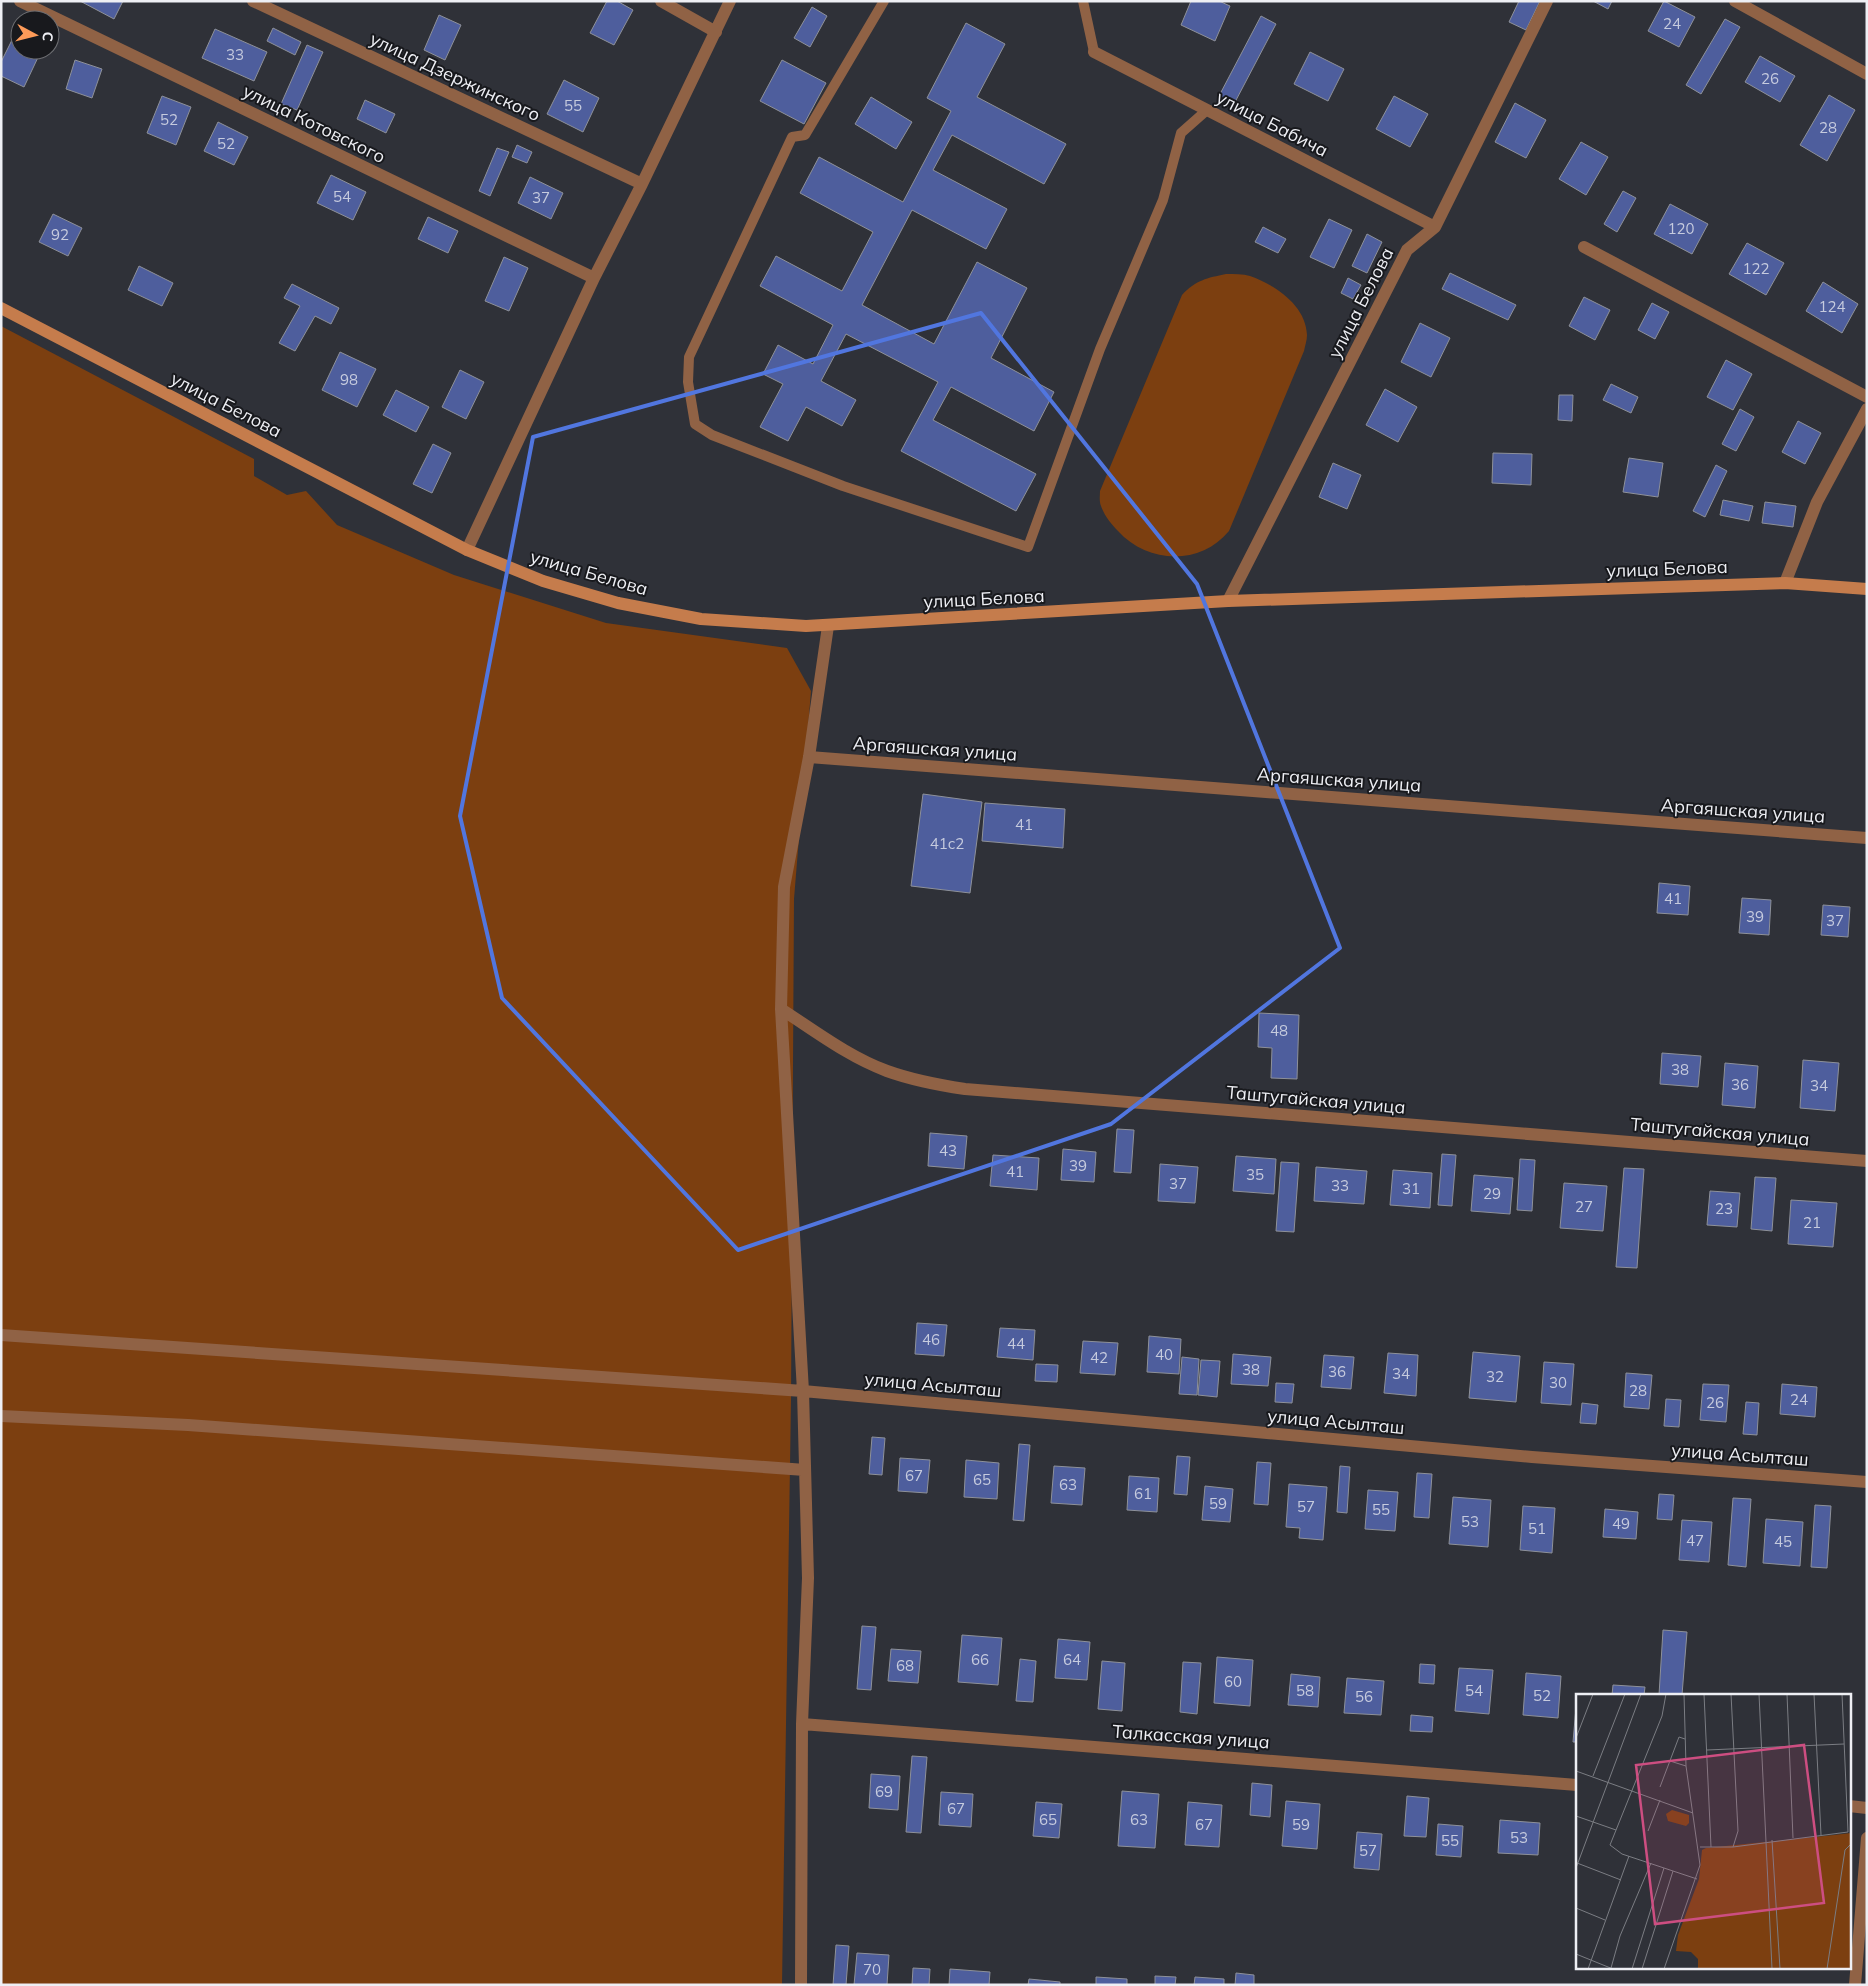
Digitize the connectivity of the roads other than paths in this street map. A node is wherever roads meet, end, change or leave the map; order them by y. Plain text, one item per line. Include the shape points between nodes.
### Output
1 (20, 1) edge
2 (253, 1) edge
3 (661, 1) edge
4 (730, 1) edge
5 (884, 1) edge
6 (1083, 1) edge
7 (1547, 1) edge
8 (1735, 1) edge
9 (716, 32) junction
10 (1094, 52) joint
11 (1867, 74) edge
12 (1207, 110) junction
13 (642, 184) junction
14 (1435, 227) junction
15 (1584, 248) dead end
16 (594, 278) junction
17 (1, 308) edge
18 (1867, 397) edge
19 (1867, 409) edge
20 (467, 550) junction
21 (1785, 583) junction
22 (1867, 589) edge
23 (1228, 601) junction
24 (828, 626) junction
25 (808, 758) junction
26 (1867, 838) edge
27 (781, 1009) junction
28 (1867, 1161) edge
29 (1, 1334) edge
30 (803, 1391) junction
31 (1, 1416) edge
32 (805, 1470) junction
33 (1867, 1482) edge
34 (802, 1724) junction
35 (1576, 1785) edge
36 (1850, 1806) edge
37 (1867, 1808) edge
38 (1867, 1838) edge
39 (801, 1985) edge
40 (1855, 1985) edge

1 - 16 street, улица Котовского
2 - 13 street, улица Дзержинского
3 - 9 street
4 - 9 street
5 - 12 lane via 805,135 792,137 689,356 688,382 695,424 712,435 843,486 1028,547 1100,349 1163,200 1181,133
6 - 10 lane
7 - 14 street, улица Белова
8 - 11 street
9 - 13 street
10 - 12 street, улица Бабича
12 - 14 street, улица Бабича
13 - 16 street
14 - 23 street, улица Белова via 1407,250
15 - 18 street
16 - 20 street
17 - 20 main road, улица Белова
19 - 21 street via 1817,502
20 - 24 main road, улица Белова via 543,581 618,603 701,618
21 - 22 main road, улица Белова
21 - 23 main road, улица Белова
23 - 24 main road, улица Белова
24 - 25 street
25 - 26 street, Аргаяшская улица
25 - 27 street via 784,887
27 - 28 street, Таштугайская улица via 843,1049 886,1071 965,1089
27 - 30 street
29 - 30 street, улица Асылташ
30 - 32 street
30 - 33 street, улица Асылташ via 1532,1457
31 - 32 street via 188,1426
32 - 34 street via 808,1578
34 - 35 street, Талкасская улица
34 - 39 street
36 - 37 street
38 - 40 street

